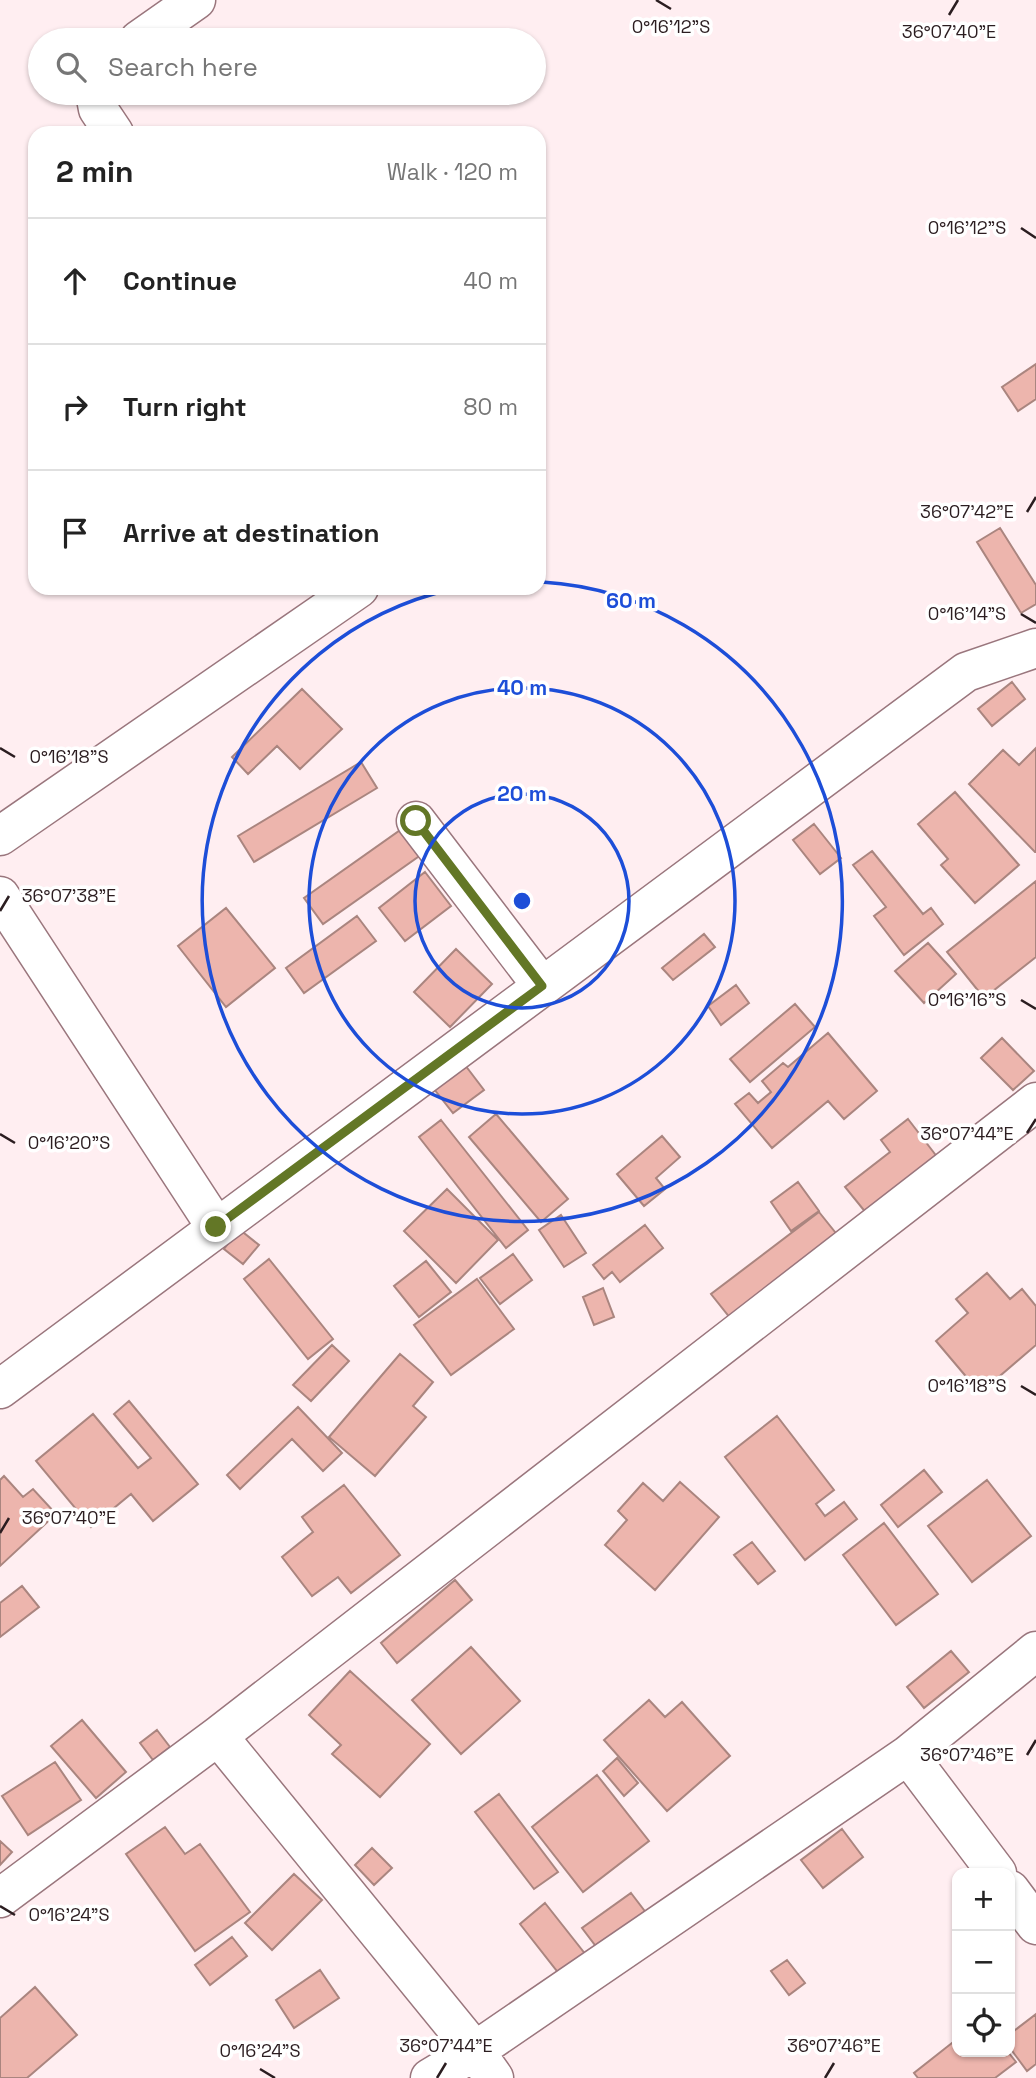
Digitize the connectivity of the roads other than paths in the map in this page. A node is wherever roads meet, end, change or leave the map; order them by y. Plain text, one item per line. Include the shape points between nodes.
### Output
1 (196, 0) edge
2 (156, 28) edge
3 (97, 105) edge
4 (109, 126) edge
5 (349, 595) edge
6 (1036, 648) edge
7 (416, 821) dead end
8 (0, 836) edge
9 (0, 896) edge
10 (542, 986) junction
11 (1036, 1102) edge
12 (216, 1227) junction
13 (0, 1389) edge
14 (1036, 1651) edge
15 (218, 1736) junction
16 (908, 1755) junction
17 (993, 1868) edge
18 (1015, 1897) edge
19 (0, 1898) edge
20 (1036, 1925) edge
21 (485, 2065) edge
22 (430, 2078) edge

1 - 2 street
3 - 4 street
5 - 8 street
6 - 10 street via 966,672
7 - 10 street
9 - 12 street
10 - 12 street
11 - 15 street
12 - 13 street
14 - 16 street
15 - 19 street
15 - 21 street
16 - 17 street
16 - 21 street
18 - 20 street
21 - 22 street

